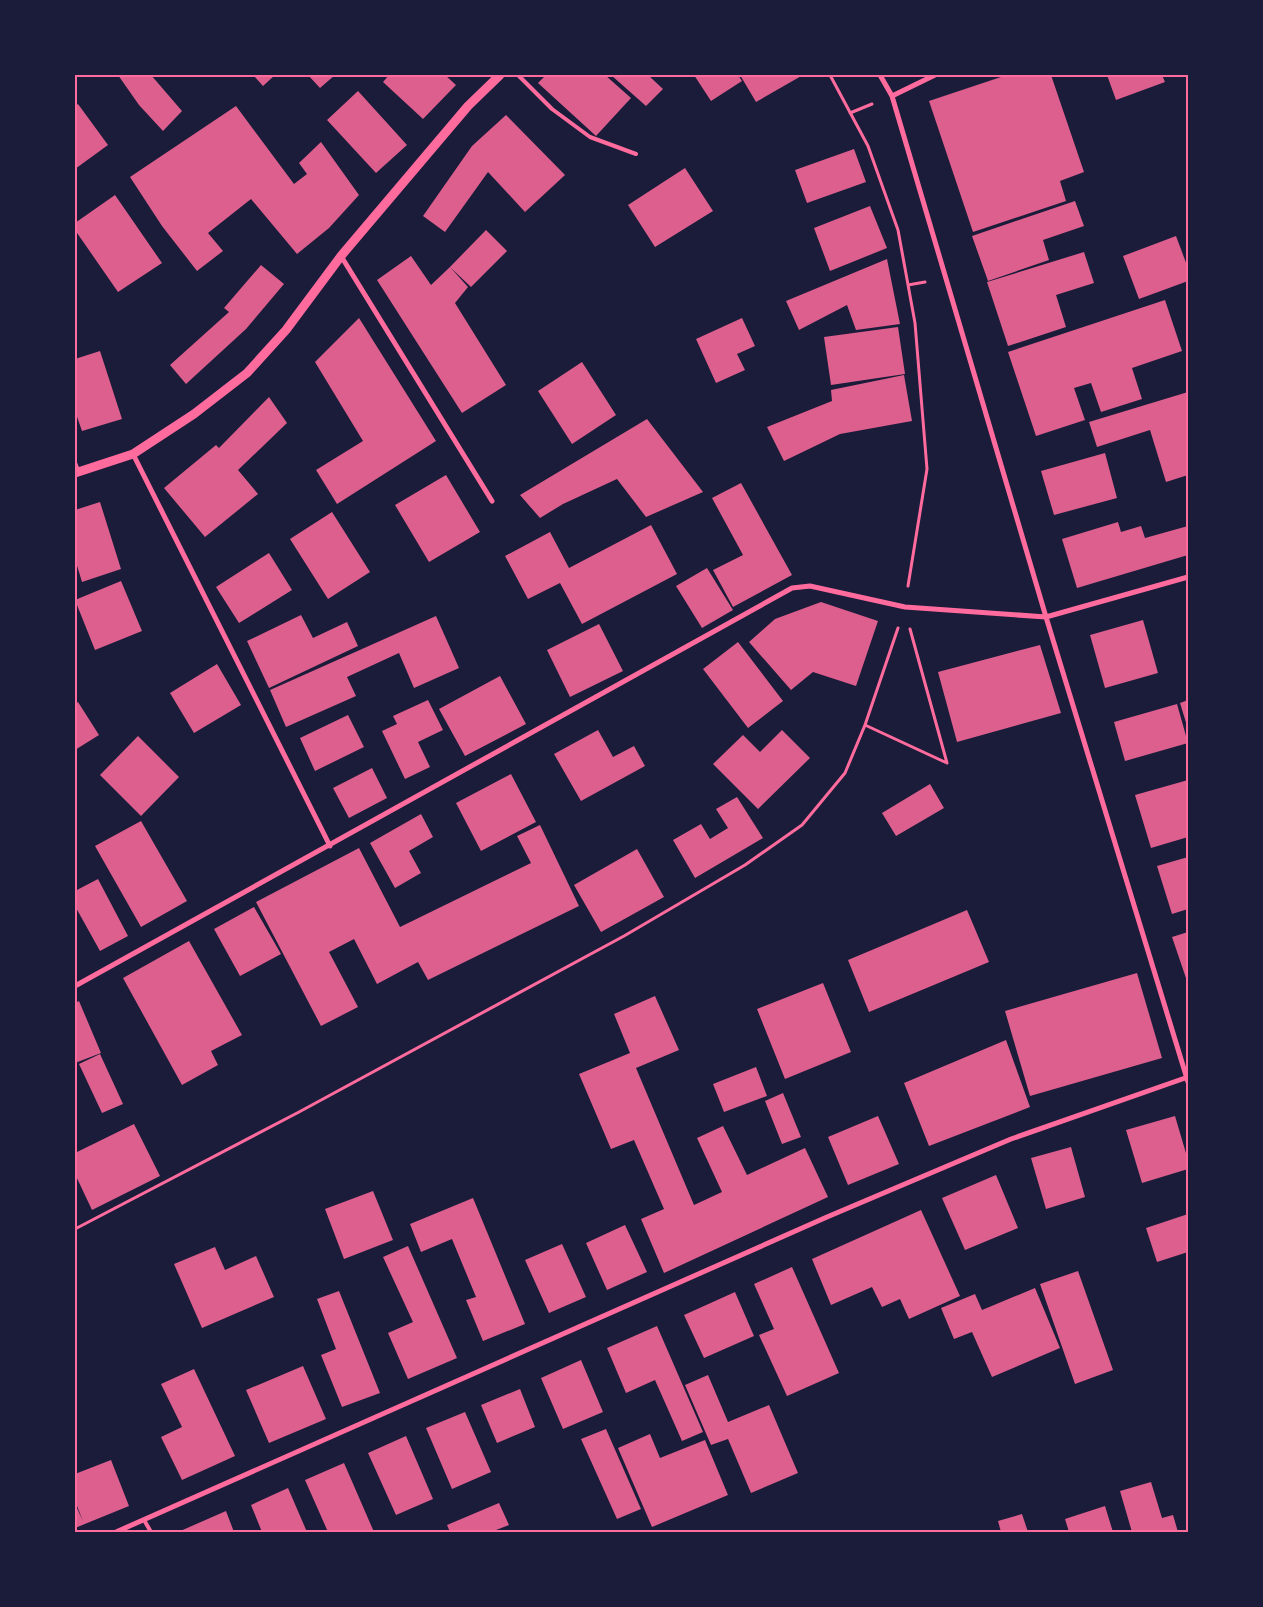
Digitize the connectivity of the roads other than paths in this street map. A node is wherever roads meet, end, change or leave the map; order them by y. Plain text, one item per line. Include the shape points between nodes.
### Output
1 (500, 75) edge
2 (518, 75) edge
3 (880, 75) edge
4 (935, 75) edge
5 (892, 96) junction
6 (636, 154) dead end
7 (341, 256) junction
8 (132, 454) junction
9 (76, 470) edge
10 (492, 501) dead end
11 (1188, 577) edge
12 (1046, 617) junction
13 (330, 846) junction
14 (75, 986) edge
15 (1188, 1079) edge
16 (144, 1520) junction
17 (116, 1532) edge
18 (151, 1532) edge

1 - 7 street via 468,106
2 - 6 lane via 552,109 590,137
3 - 5 street
4 - 5 street
5 - 12 street
7 - 8 street via 286,330 247,373 194,414
7 - 10 street
8 - 9 street
8 - 13 street
11 - 12 street
12 - 13 street via 905,607 810,586 792,588
12 - 15 street
13 - 14 street
15 - 16 street via 1011,1139 827,1217
16 - 17 street
16 - 18 lane

